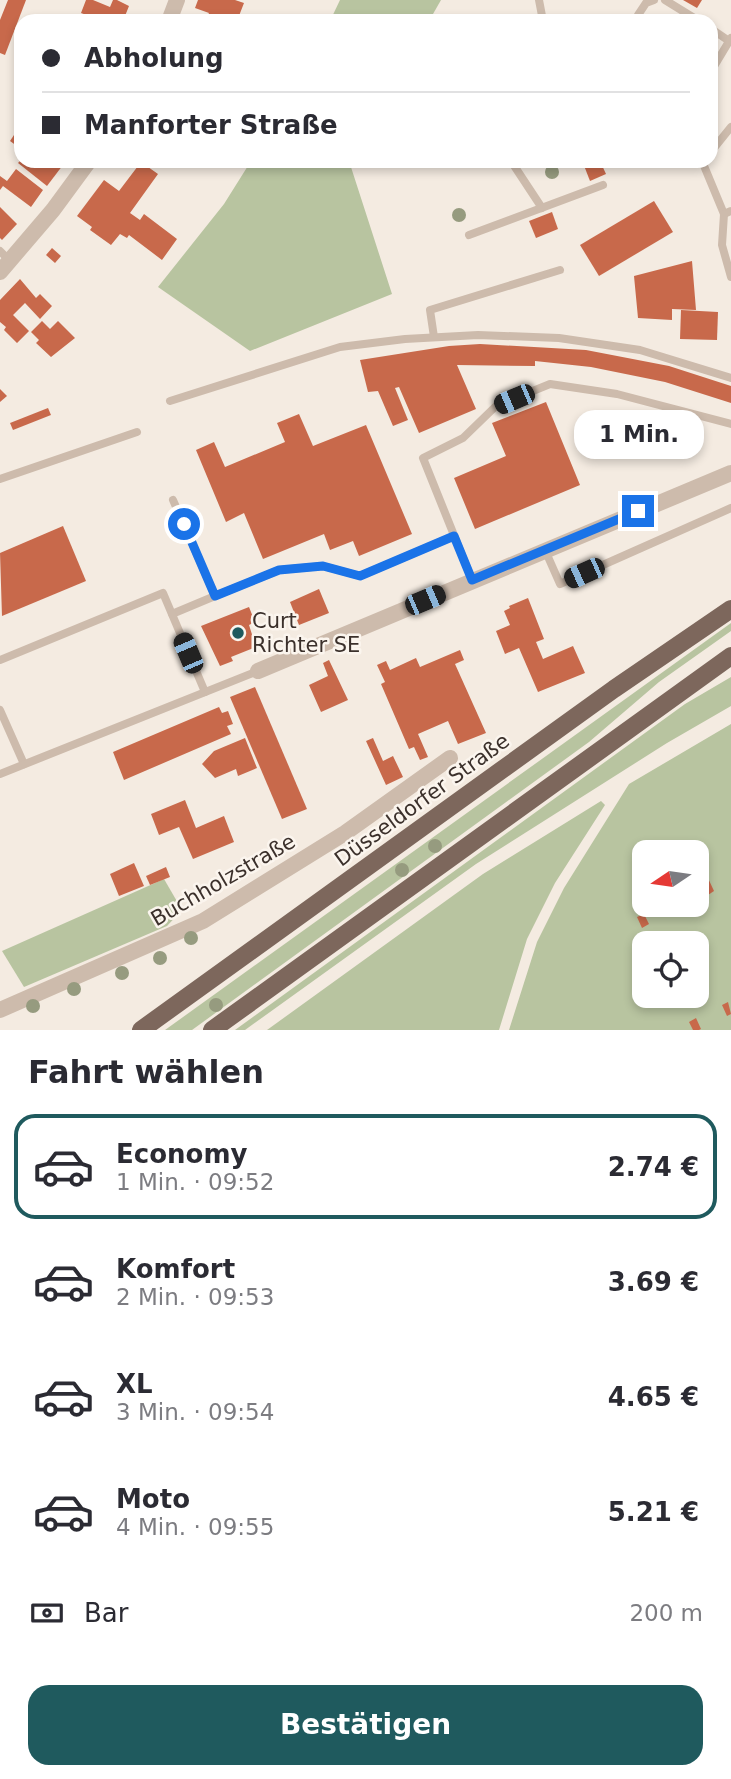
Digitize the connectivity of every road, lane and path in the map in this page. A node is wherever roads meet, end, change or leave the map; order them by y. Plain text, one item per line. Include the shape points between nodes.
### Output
1 (654, 0) edge
2 (665, 0) edge
3 (639, 14) edge
4 (688, 14) edge
5 (730, 40) edge
6 (718, 60) edge
7 (731, 127) edge
8 (718, 143) edge
9 (84, 168) edge
10 (516, 168) edge
11 (706, 168) edge
12 (603, 185) dead end
13 (542, 208) junction
14 (728, 212) edge
15 (470, 235) dead end
16 (4, 262) edge
17 (560, 270) dead end
18 (731, 277) edge
19 (434, 337) junction
20 (731, 378) edge
21 (170, 401) dead end
22 (731, 424) edge
23 (137, 432) dead end
24 (731, 473) edge
25 (0, 479) edge
26 (173, 500) dead end
27 (731, 508) edge
28 (454, 536) junction
29 (545, 550) junction
30 (472, 580) junction
31 (215, 596) junction
32 (731, 609) edge
33 (172, 614) junction
34 (731, 656) edge
35 (0, 660) edge
36 (258, 671) joint
37 (205, 692) junction
38 (0, 710) edge
39 (450, 758) dead end
40 (24, 764) junction
41 (0, 774) edge
42 (0, 1010) edge
43 (141, 1030) edge
44 (212, 1030) edge

1 - 3 lane
2 - 4 lane
5 - 6 lane
7 - 8 lane
9 - 16 street via 53,210
10 - 13 lane
11 - 14 lane
12 - 13 lane
13 - 15 lane
14 - 18 lane via 722,245
17 - 19 lane via 430,310
19 - 20 lane via 559,338 640,350
19 - 21 lane via 340,347
22 - 28 lane via 618,394 550,384 496,407 463,438 423,458
23 - 25 lane
24 - 29 street
26 - 31 lane
27 - 29 lane via 560,584
28 - 30 lane
28 - 31 lane via 360,576 323,566 279,570
29 - 30 street
30 - 36 street
31 - 33 lane
32 - 43 main road, Düsseldorfer Straße
33 - 35 lane via 163,593
33 - 37 lane
34 - 44 main road
36 - 37 lane
37 - 40 lane
38 - 40 lane
39 - 42 street, Buchholzstraße via 345,833 203,921
40 - 41 lane

